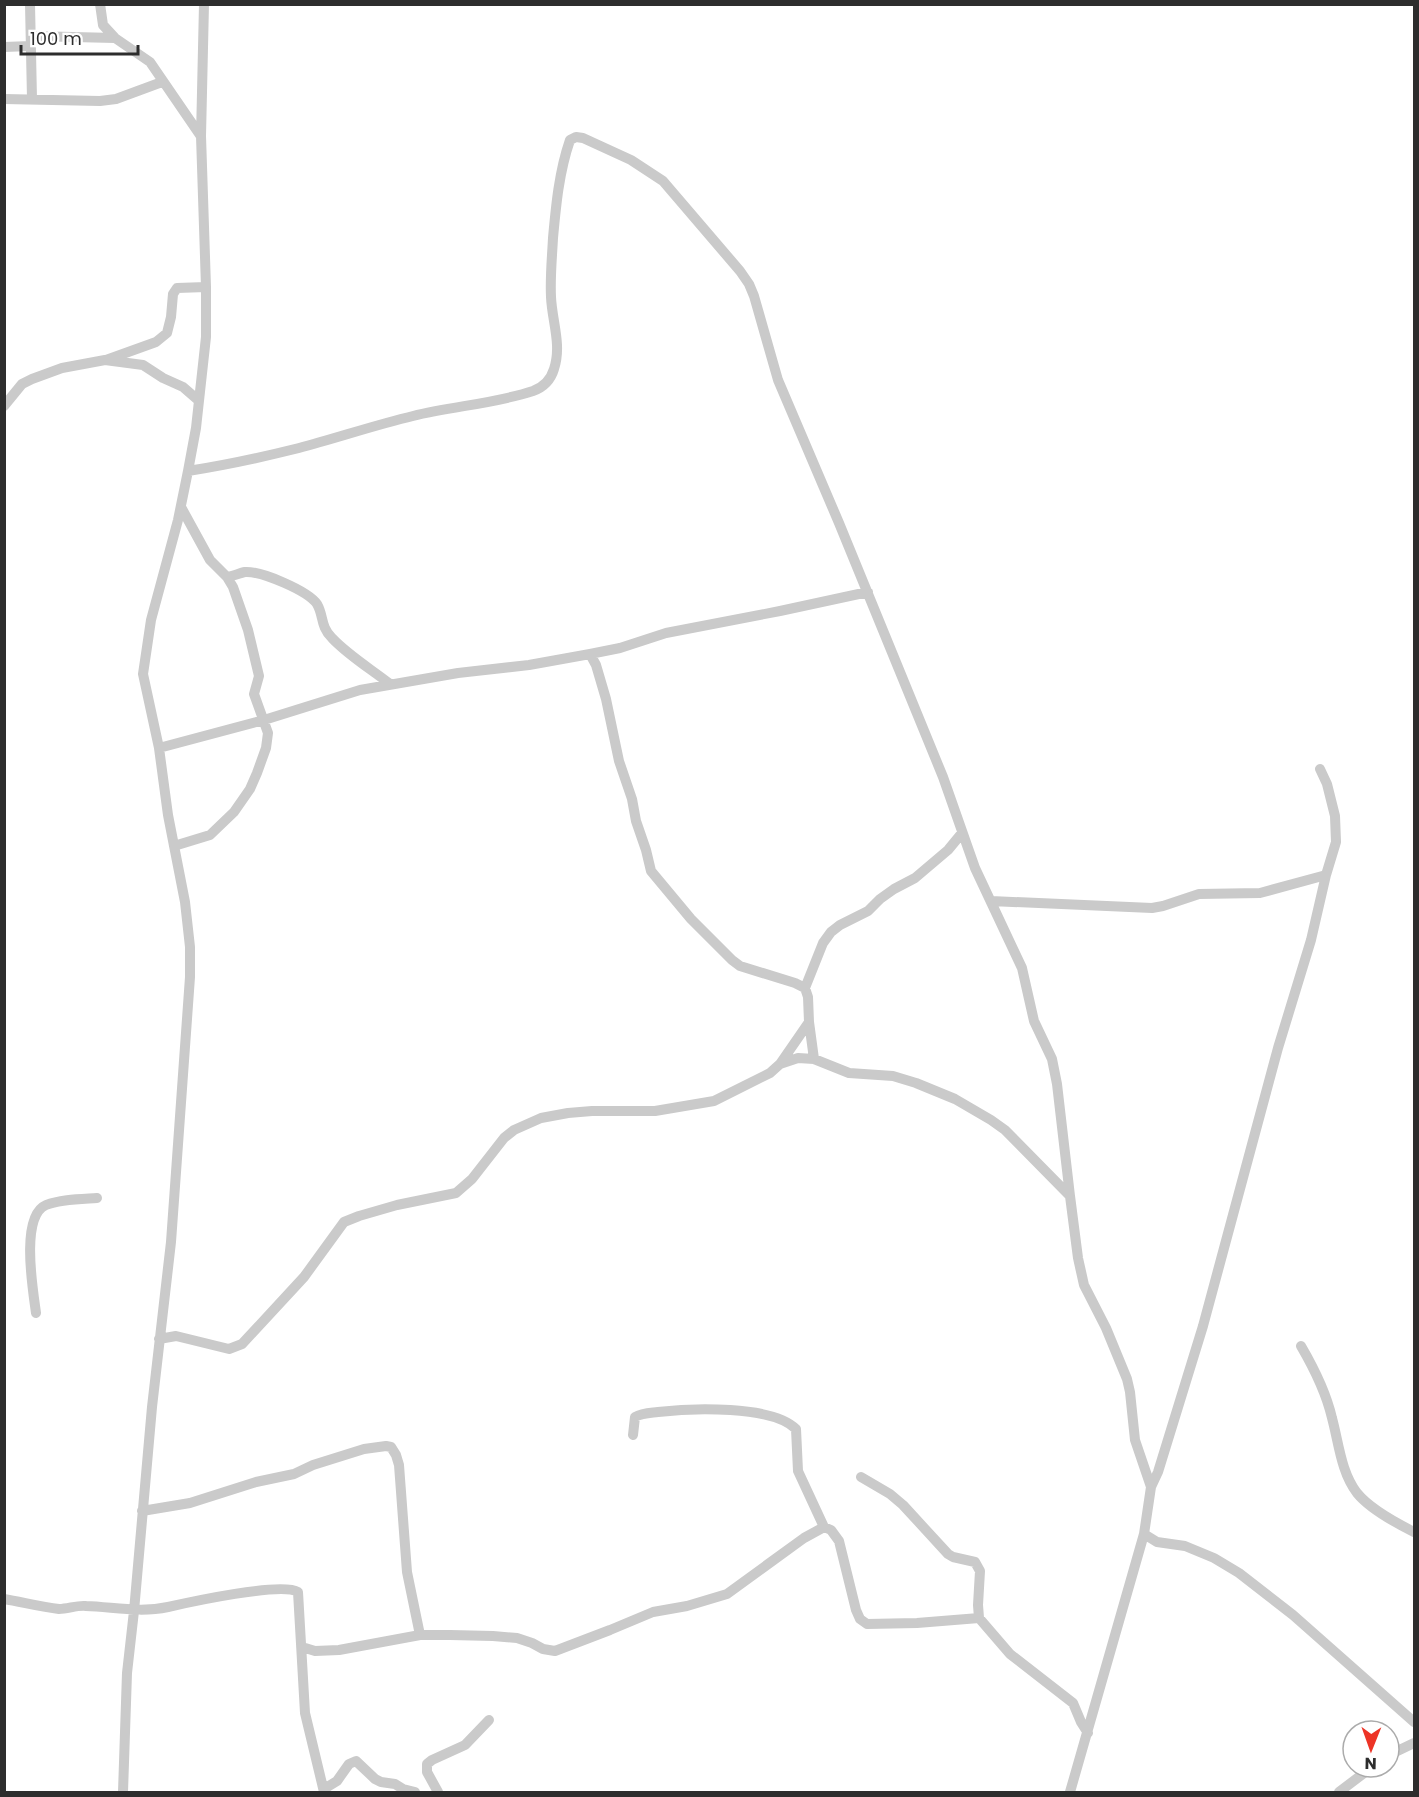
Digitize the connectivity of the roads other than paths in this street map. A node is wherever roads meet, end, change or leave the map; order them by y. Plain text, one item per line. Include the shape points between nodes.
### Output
1 (30, 4) edge
2 (100, 4) edge
3 (204, 4) edge
4 (115, 38) junction
5 (31, 41) junction
6 (4, 47) edge
7 (162, 82) junction
8 (4, 99) edge
9 (32, 99) junction
10 (201, 136) junction
11 (206, 287) junction
12 (105, 360) junction
13 (198, 399) junction
14 (4, 406) edge
15 (188, 471) junction
16 (181, 507) junction
17 (227, 577) junction
18 (868, 592) junction
19 (590, 654) junction
20 (390, 684) junction
21 (264, 720) junction
22 (159, 748) junction
23 (1320, 769) dead end
24 (962, 833) junction
25 (174, 846) junction
26 (1326, 874) junction
27 (991, 901) junction
28 (805, 988) junction
29 (809, 1022) junction
30 (814, 1059) junction
31 (780, 1064) junction
32 (1070, 1196) junction
33 (97, 1198) dead end
34 (36, 1312) dead end
35 (159, 1339) junction
36 (1301, 1346) dead end
37 (633, 1435) dead end
38 (861, 1477) dead end
39 (1151, 1487) junction
40 (142, 1511) junction
41 (824, 1527) junction
42 (1414, 1532) edge
43 (1144, 1534) junction
44 (4, 1599) edge
45 (134, 1611) junction
46 (980, 1618) junction
47 (420, 1635) junction
48 (302, 1647) junction
49 (489, 1720) dead end
50 (1414, 1722) edge
51 (1088, 1733) junction
52 (1356, 1779) edge
53 (431, 1782) junction
54 (324, 1791) edge
55 (123, 1792) edge
56 (416, 1792) edge
57 (438, 1792) edge
58 (1070, 1792) edge
59 (1339, 1792) edge

1 - 5 street
2 - 4 street via 103,25
3 - 10 street
4 - 5 street
4 - 7 street via 150,62
5 - 6 street
5 - 9 street
7 - 9 street via 116,99
7 - 10 street
8 - 9 street
10 - 11 street
11 - 12 street via 177,288 167,333 156,342
11 - 13 street via 206,337
12 - 13 street via 143,365
12 - 14 street via 62,368 32,379 22,384
13 - 15 street
15 - 16 street
15 - 18 street via 233,464 543,386 554,369 558,344 551,298 555,207 570,140 583,138 631,160 663,181 749,284 778,380
16 - 17 street via 210,560
16 - 22 street via 151,620 143,674
17 - 20 street via 245,572 258,574 307,594 319,608 330,637
17 - 21 street via 248,630 259,676 254,694
18 - 19 street via 666,633
18 - 24 street
19 - 20 street
19 - 28 street via 606,699 651,870 732,960
20 - 21 street
21 - 22 street
21 - 25 street via 268,733 266,747 241,802 210,835
22 - 25 street
23 - 26 street via 1336,830
24 - 27 street
24 - 28 street via 915,878 831,932
25 - 35 street via 185,902 190,978 172,1230
26 - 27 street via 1260,892 1199,894 1152,908
26 - 39 street via 1203,1326
27 - 32 street via 1022,969 1034,1021 1052,1059
28 - 29 street
29 - 30 street
29 - 31 street
30 - 31 street via 798,1058
30 - 32 street via 849,1074 893,1076 955,1099 1005,1131
31 - 35 street via 714,1101 655,1111 568,1113 525,1124 504,1138 456,1193 397,1205 344,1222 304,1277 242,1344 229,1349 176,1336
32 - 39 street via 1080,1272 1127,1379 1135,1440
33 - 34 street via 46,1205 38,1210 30,1271
35 - 40 street
36 - 42 street via 1324,1390 1351,1482 1368,1503
37 - 41 street via 635,1417 669,1411 728,1410 784,1420 796,1429 798,1471
38 - 46 street via 903,1505 948,1554 975,1562 980,1577
39 - 43 street
40 - 45 street
40 - 47 street via 190,1503 294,1474 364,1449 392,1447 399,1465 407,1572
41 - 46 street via 839,1541 856,1610 867,1624
41 - 47 street via 727,1594 653,1612 562,1650 549,1651 525,1641 493,1636
43 - 50 street via 1157,1542 1185,1546 1239,1573 1293,1615
43 - 51 street
44 - 45 street via 60,1609 84,1606
45 - 48 street via 249,1592 294,1590 300,1599
45 - 55 street via 127,1674
46 - 51 street via 1010,1654 1073,1703
47 - 48 street via 339,1650
48 - 54 street via 305,1713
49 - 53 street via 465,1745 427,1764
51 - 58 street
52 - 59 street
53 - 56 street
53 - 57 street
54 - 56 street via 356,1761 375,1779

